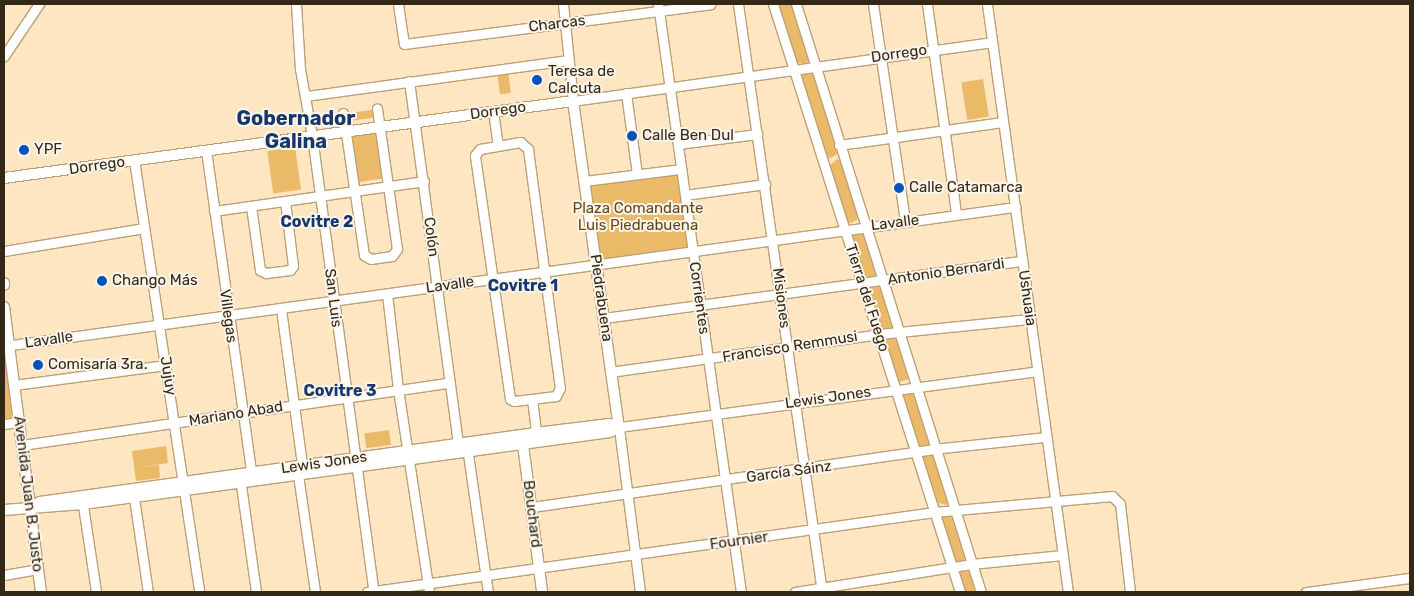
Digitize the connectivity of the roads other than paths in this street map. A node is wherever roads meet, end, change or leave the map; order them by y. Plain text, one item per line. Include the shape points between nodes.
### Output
1 (39, 4) edge
2 (296, 4) edge
3 (398, 4) edge
4 (564, 4) edge
5 (710, 4) edge
6 (738, 4) edge
7 (773, 4) edge
8 (796, 4) edge
9 (873, 4) edge
10 (927, 4) edge
11 (987, 4) edge
12 (658, 7) edge
13 (566, 23) junction
14 (992, 42) junction
15 (934, 49) junction
16 (4, 56) edge
17 (881, 57) junction
18 (568, 60) junction
19 (814, 66) junction
20 (795, 69) junction
21 (749, 77) junction
22 (409, 81) junction
23 (670, 88) junction
24 (626, 93) junction
25 (306, 96) junction
26 (573, 101) junction
27 (376, 108) dead end
28 (493, 111) junction
29 (343, 113) dead end
30 (416, 122) junction
31 (1002, 122) junction
32 (380, 127) junction
33 (945, 130) junction
34 (347, 132) junction
35 (757, 134) junction
36 (312, 136) junction
37 (893, 138) junction
38 (678, 144) junction
39 (498, 145) junction
40 (839, 145) junction
41 (206, 150) junction
42 (134, 160) junction
43 (681, 169) junction
44 (638, 174) junction
45 (4, 178) edge
46 (424, 181) junction
47 (584, 182) junction
48 (765, 184) junction
49 (389, 186) junction
50 (356, 191) junction
51 (685, 195) junction
52 (320, 196) junction
53 (285, 201) junction
54 (251, 206) junction
55 (1014, 208) junction
56 (214, 211) junction
57 (956, 214) junction
58 (905, 222) junction
59 (864, 226) junction
60 (144, 228) junction
61 (846, 230) junction
62 (773, 241) junction
63 (4, 251) edge
64 (692, 251) junction
65 (1022, 261) junction
66 (596, 264) junction
67 (545, 272) junction
68 (492, 279) junction
69 (881, 281) junction
70 (862, 283) junction
71 (437, 287) junction
72 (387, 294) junction
73 (780, 294) junction
74 (334, 302) junction
75 (700, 306) junction
76 (4, 307) edge
77 (281, 309) junction
78 (228, 316) junction
79 (604, 318) junction
80 (1029, 319) junction
81 (160, 325) junction
82 (898, 332) junction
83 (879, 334) junction
84 (6, 346) edge
85 (787, 347) junction
86 (708, 360) junction
87 (166, 365) junction
88 (1037, 371) junction
89 (610, 372) junction
90 (449, 383) junction
91 (14, 385) junction
92 (913, 385) junction
93 (896, 388) junction
94 (398, 389) junction
95 (346, 397) junction
96 (532, 399) junction
97 (795, 402) junction
98 (294, 405) junction
99 (242, 412) junction
100 (716, 414) junction
101 (19, 422) junction
102 (4, 424) edge
103 (175, 424) junction
104 (619, 427) junction
105 (537, 437) junction
106 (1046, 437) junction
107 (522, 440) junction
108 (22, 445) junction
109 (463, 448) junction
110 (934, 449) junction
111 (917, 452) junction
112 (408, 456) junction
113 (354, 463) junction
114 (300, 470) junction
115 (805, 470) junction
116 (252, 477) junction
117 (240, 479) junction
118 (725, 481) junction
119 (184, 486) junction
120 (133, 493) junction
121 (626, 494) junction
122 (82, 500) junction
123 (1056, 502) junction
124 (31, 507) junction
125 (532, 507) junction
126 (4, 510) edge
127 (954, 510) junction
128 (934, 512) junction
129 (813, 530) junction
130 (734, 542) junction
131 (1063, 555) junction
132 (635, 556) junction
133 (971, 564) junction
134 (951, 567) junction
135 (539, 568) junction
136 (37, 569) junction
137 (4, 575) edge
138 (486, 576) junction
139 (1410, 578) edge
140 (428, 588) edge
141 (1354, 589) edge
142 (822, 590) edge
143 (41, 592) edge
144 (96, 592) edge
145 (148, 592) edge
146 (199, 592) edge
147 (256, 592) edge
148 (315, 592) edge
149 (371, 592) edge
150 (488, 592) edge
151 (542, 592) edge
152 (640, 592) edge
153 (741, 592) edge
154 (796, 592) edge
155 (960, 592) edge
156 (980, 592) edge
157 (1068, 592) edge
158 (1130, 592) edge
159 (1306, 592) edge

1 - 16 street
2 - 25 street, San Luis via 300,69
3 - 13 street, Charcas via 404,44
4 - 13 street, Piedrabuena
5 - 12 street, Charcas
6 - 21 street, Misiones
7 - 20 street, Tierra del Fuego
8 - 19 street, Tierra del Fuego
9 - 17 street
10 - 15 street
11 - 14 street, Ushuaia
12 - 13 street, Charcas
12 - 23 street, Corrientes
13 - 18 street, Piedrabuena
14 - 15 street, Dorrego
14 - 31 street, Ushuaia
15 - 17 street, Dorrego
15 - 33 street
17 - 19 street, Dorrego
17 - 37 street
18 - 22 street
18 - 26 street, Piedrabuena
19 - 20 street, Dorrego
19 - 40 street, Tierra del Fuego
20 - 21 street, Dorrego
20 - 61 street, Tierra del Fuego
21 - 23 street, Dorrego
21 - 35 street, Misiones
22 - 25 street
22 - 30 street, Colón
23 - 24 street, Dorrego
23 - 38 street, Corrientes
24 - 26 street, Dorrego
24 - 44 street
25 - 36 street, San Luis
26 - 28 main road, Dorrego
26 - 47 main road, Piedrabuena
27 - 32 street
28 - 30 main road, Dorrego
28 - 39 street
29 - 34 street
30 - 32 main road, Dorrego
30 - 46 street, Colón
31 - 33 street
31 - 55 street, Ushuaia
32 - 34 main road, Dorrego
32 - 49 street
33 - 37 street
33 - 57 street
34 - 36 main road, Dorrego
34 - 50 street
35 - 38 street
35 - 48 street, Misiones
36 - 41 main road, Dorrego
36 - 52 street, San Luis
37 - 40 street
37 - 58 street
38 - 43 street, Corrientes
39 - 67 street via 520,142 528,149
39 - 68 street via 480,148 475,155
40 - 59 street, Tierra del Fuego
41 - 42 main road, Dorrego
41 - 56 street, Villegas
42 - 45 main road, Dorrego
42 - 60 street, Jujuy
43 - 44 street
43 - 51 street, Corrientes
44 - 47 street
46 - 49 street
46 - 71 street, Colón
47 - 66 main road, Piedrabuena
48 - 51 street
48 - 62 street, Misiones
49 - 50 street
49 - 50 street via 396,253 366,258
50 - 52 street
51 - 64 street, Corrientes
52 - 53 street
52 - 74 street, San Luis
53 - 54 street
53 - 54 street via 293,266 290,270 266,273 260,270
54 - 56 street
55 - 57 street, Lavalle
55 - 65 street, Ushuaia
56 - 78 street, Villegas
57 - 58 street, Lavalle
58 - 59 street, Lavalle
59 - 61 street, Lavalle
59 - 69 street, Tierra del Fuego
60 - 63 street
60 - 81 street, Jujuy
61 - 62 street, Lavalle
61 - 70 street, Tierra del Fuego
62 - 64 street, Lavalle
62 - 73 street, Misiones
64 - 66 street, Lavalle
64 - 75 street, Corrientes
65 - 69 street, Antonio Bernardi
65 - 80 street, Ushuaia
66 - 67 street, Lavalle
66 - 79 main road, Piedrabuena
67 - 68 street, Lavalle
67 - 96 street via 560,388 556,396
68 - 71 street, Lavalle
68 - 96 street via 510,400
69 - 70 street, Antonio Bernardi
69 - 82 street, Tierra del Fuego
70 - 73 street, Antonio Bernardi
70 - 83 street, Tierra del Fuego
71 - 72 street, Lavalle
71 - 90 street, Colón
72 - 74 street, Lavalle
72 - 94 street
73 - 75 street, Antonio Bernardi
73 - 85 street, Misiones
74 - 77 street, Lavalle
74 - 95 street, San Luis
75 - 79 street, Antonio Bernardi
75 - 86 street, Corrientes
76 - 84 main road, Avenida Juan B. Justo
77 - 78 street, Lavalle
77 - 98 street
78 - 81 street, Lavalle
78 - 99 street, Villegas
79 - 89 main road, Piedrabuena
80 - 82 street, Francisco Remmusi
80 - 88 street, Ushuaia
81 - 84 street, Lavalle
81 - 87 street, Jujuy
82 - 83 street, Francisco Remmusi
82 - 92 street, Tierra del Fuego
83 - 85 street, Francisco Remmusi
83 - 93 street, Tierra del Fuego
84 - 91 main road, Avenida Juan B. Justo
85 - 86 street, Francisco Remmusi
85 - 97 street, Misiones
86 - 89 street, Francisco Remmusi
86 - 100 street, Corrientes
87 - 91 street
87 - 103 street, Jujuy
88 - 92 street, Lewis Jones
88 - 106 street, Ushuaia
89 - 104 main road, Piedrabuena
90 - 94 street, Mariano Abad
90 - 109 street, Colón
91 - 101 main road, Avenida Juan B. Justo
92 - 93 street, Lewis Jones
92 - 110 street, Tierra del Fuego
93 - 97 street, Lewis Jones
93 - 111 street, Tierra del Fuego
94 - 95 street, Mariano Abad
94 - 112 street
95 - 98 street, Mariano Abad
95 - 113 street, San Luis
96 - 105 street
97 - 100 street, Lewis Jones
97 - 115 street, Misiones
98 - 99 street, Mariano Abad
98 - 114 street
99 - 103 street, Mariano Abad
99 - 116 street, Villegas
100 - 104 street, Lewis Jones
100 - 118 street, Corrientes
101 - 102 street
101 - 108 main road, Avenida Juan B. Justo
103 - 108 street, Mariano Abad
103 - 119 street, Jujuy
104 - 105 main road, Lewis Jones via 610,432
104 - 121 street, Piedrabuena
105 - 107 main road, Lewis Jones
106 - 110 street, García Sáinz
106 - 123 street, Ushuaia
107 - 109 main road, Lewis Jones
107 - 125 main road, Bouchard
108 - 124 main road, Avenida Juan B. Justo
109 - 112 main road, Lewis Jones
109 - 138 street, Colón
110 - 111 street, García Sáinz
110 - 127 street, Tierra del Fuego
111 - 115 street, García Sáinz
111 - 128 street, Tierra del Fuego
112 - 113 main road, Lewis Jones
112 - 140 street
113 - 114 main road, Lewis Jones
113 - 149 street, San Luis
114 - 116 main road, Lewis Jones
114 - 148 street
115 - 118 street, García Sáinz
115 - 129 street, Misiones
116 - 117 main road, Lewis Jones
117 - 119 main road, Lewis Jones
117 - 147 street
118 - 121 street, García Sáinz
118 - 130 street, Corrientes
119 - 120 main road, Lewis Jones
119 - 146 street, Jujuy
120 - 122 main road, Lewis Jones
120 - 145 street
121 - 125 street, García Sáinz
121 - 132 street, Piedrabuena
122 - 124 main road, Lewis Jones via 41,509
122 - 144 street
123 - 127 street, Fournier
123 - 131 street, Ushuaia
123 - 158 street, Fournier via 1112,496 1120,504
124 - 126 main road, Lewis Jones
124 - 136 main road, Avenida Juan B. Justo
125 - 135 main road, Bouchard
127 - 128 street, Fournier
127 - 133 street, Tierra del Fuego
128 - 129 street, Fournier
128 - 134 street, Tierra del Fuego
129 - 130 street, Fournier
129 - 142 street, Misiones
130 - 132 street, Fournier
130 - 153 street, Corrientes
131 - 133 street
131 - 157 street, Ushuaia
132 - 135 street, Fournier
132 - 152 street, Piedrabuena
133 - 134 street
133 - 156 street, Tierra del Fuego
134 - 142 street
134 - 155 street, Tierra del Fuego
135 - 138 street, Fournier
135 - 151 main road, Bouchard
136 - 137 street
136 - 143 main road, Avenida Juan B. Justo
138 - 140 street, Fournier
138 - 150 street, Colón
139 - 141 street
140 - 149 street, Fournier
141 - 159 street
142 - 154 street

